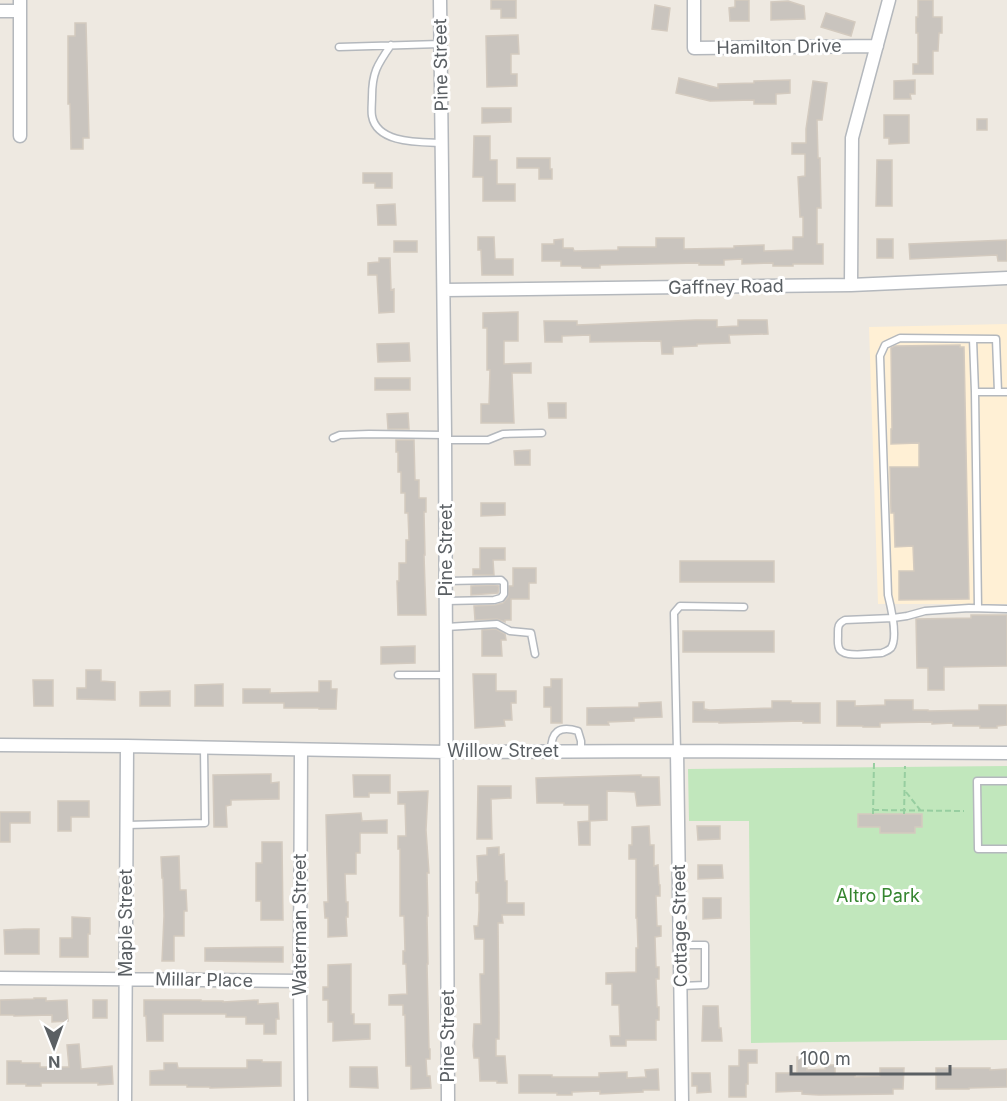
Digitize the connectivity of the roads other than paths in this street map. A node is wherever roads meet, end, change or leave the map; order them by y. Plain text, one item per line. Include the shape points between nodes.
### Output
1 (440, 0) edge
2 (694, 0) edge
3 (889, 0) edge
4 (20, 5) edge
5 (0, 11) edge
6 (441, 44) junction
7 (391, 45) junction
8 (877, 46) junction
9 (339, 47) dead end
10 (20, 136) dead end
11 (442, 143) junction
12 (1007, 278) edge
13 (851, 285) junction
14 (444, 290) junction
15 (973, 339) junction
16 (975, 392) junction
17 (998, 392) junction
18 (1007, 392) edge
19 (542, 433) dead end
20 (445, 437) junction
21 (333, 438) dead end
22 (446, 581) junction
23 (446, 601) junction
24 (744, 607) dead end
25 (978, 608) junction
26 (1007, 609) edge
27 (893, 618) junction
28 (446, 627) junction
29 (535, 654) dead end
30 (398, 675) dead end
31 (447, 675) junction
32 (0, 745) edge
33 (127, 746) junction
34 (204, 748) junction
35 (301, 750) junction
36 (551, 751) junction
37 (581, 751) junction
38 (677, 751) junction
39 (447, 752) junction
40 (1007, 753) edge
41 (1007, 781) edge
42 (127, 825) junction
43 (1007, 849) edge
44 (680, 945) junction
45 (0, 978) edge
46 (126, 980) junction
47 (300, 981) junction
48 (681, 986) junction
49 (125, 1101) edge
50 (301, 1101) edge
51 (448, 1101) edge
52 (682, 1101) edge

1 - 6 street, Pine Street
2 - 8 street, Hamilton Drive via 694,48
3 - 8 street
4 - 5 street
4 - 10 street
6 - 7 lane
6 - 11 street, Pine Street
7 - 9 lane
7 - 11 lane via 372,79 372,117 378,129 391,137
8 - 13 street via 852,138
11 - 14 street, Pine Street
12 - 13 street, Gaffney Road
13 - 14 street, Gaffney Road
14 - 20 street, Pine Street
15 - 16 lane
15 - 17 lane via 996,339
15 - 27 lane via 900,338 885,345 880,356 888,595
16 - 17 lane
16 - 25 lane
17 - 18 lane
19 - 20 lane via 503,434 488,440
20 - 21 lane via 369,434
20 - 22 street, Pine Street
22 - 23 street, Pine Street
22 - 23 lane via 504,583 501,598
23 - 28 street, Pine Street
24 - 38 lane via 680,606 674,613
25 - 26 lane
25 - 27 lane via 925,611
27 - 27 lane via 840,622 841,652 847,655 888,651 893,641
28 - 29 lane via 497,624 510,631 531,633
28 - 31 street, Pine Street
30 - 31 lane
31 - 39 street, Pine Street
32 - 33 street, Willow Street
33 - 34 street, Willow Street
33 - 42 street, Maple Street
34 - 35 street, Willow Street
34 - 42 lane via 205,823
35 - 39 street, Willow Street
35 - 47 street, Waterman Street
36 - 37 street, Willow Street
36 - 37 lane via 555,732 573,730 578,731
36 - 39 street, Willow Street
37 - 38 street, Willow Street
38 - 40 street, Willow Street
38 - 44 street, Cottage Street
39 - 51 street, Pine Street
41 - 43 lane via 977,781 978,849
42 - 46 street, Maple Street
44 - 48 street, Cottage Street
44 - 48 lane via 705,945 705,985
45 - 46 street, Millar Place
46 - 47 street, Millar Place
46 - 49 street, Maple Street
47 - 50 street, Waterman Street
48 - 52 street, Cottage Street

